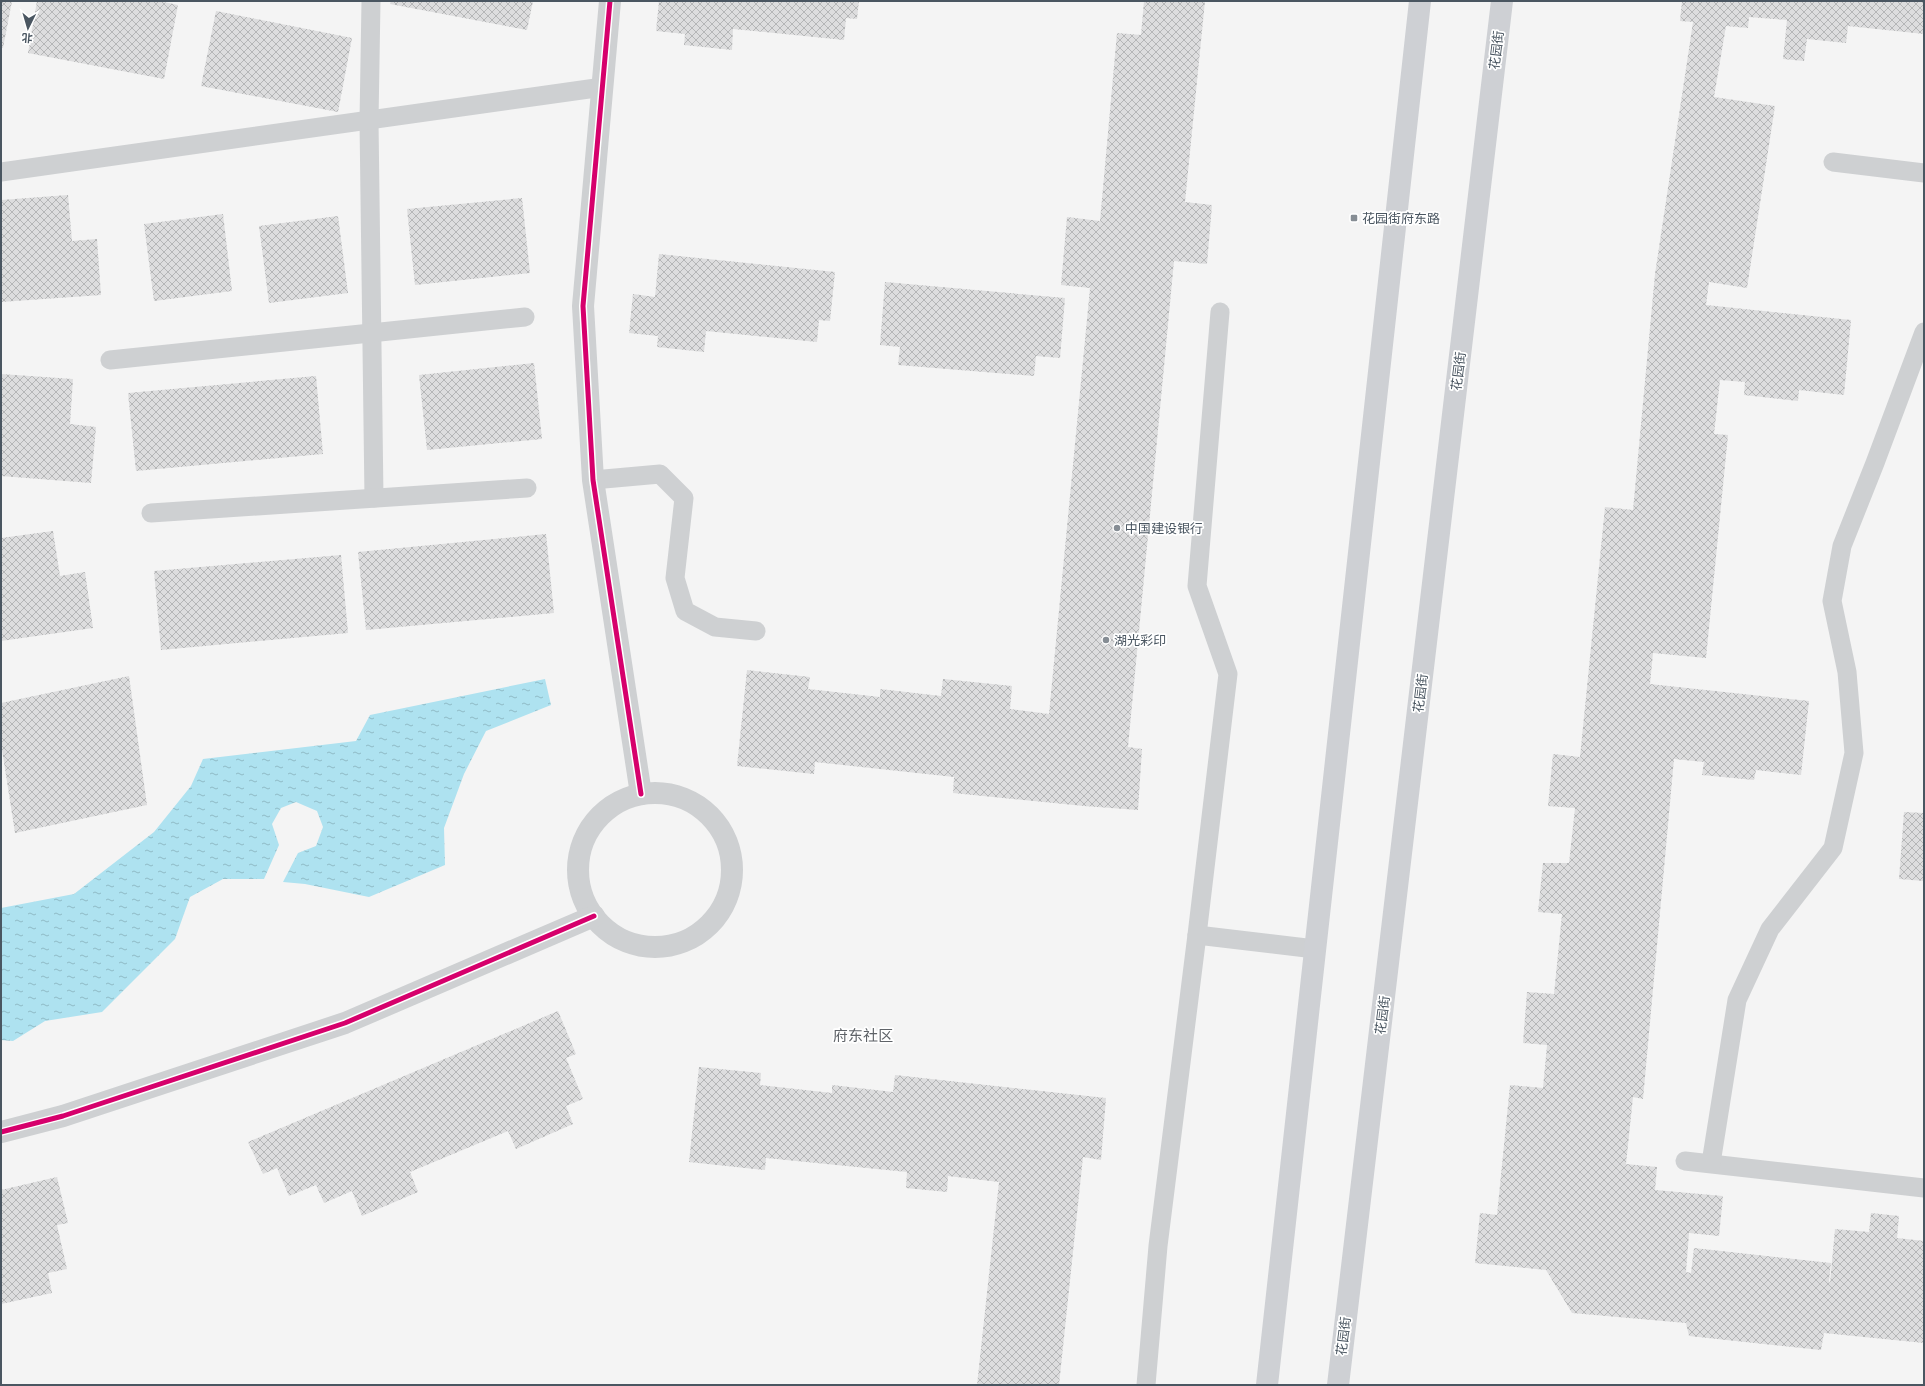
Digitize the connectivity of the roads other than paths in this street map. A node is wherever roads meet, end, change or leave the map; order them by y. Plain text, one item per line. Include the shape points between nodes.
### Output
1 (371, 1) edge
2 (610, 1) edge
3 (1420, 1) edge
4 (1502, 1) edge
5 (603, 87) junction
6 (369, 121) junction
7 (1833, 162) dead end
8 (1, 172) edge
9 (1924, 173) edge
10 (1220, 312) dead end
11 (525, 317) dead end
12 (1924, 332) edge
13 (371, 333) junction
14 (110, 360) dead end
15 (593, 480) junction
16 (527, 488) dead end
17 (374, 498) junction
18 (151, 513) dead end
19 (756, 631) dead end
20 (641, 794) junction
21 (594, 916) junction
22 (1197, 935) junction
23 (1315, 949) junction
24 (1, 1132) edge
25 (1686, 1161) dead end
26 (1711, 1163) junction
27 (1924, 1188) edge
28 (1146, 1385) edge
29 (1267, 1385) edge
30 (1338, 1385) edge

1 - 6 lane
2 - 5 street
3 - 23 main road
4 - 30 main road, 花园街
5 - 6 lane
5 - 15 street via 583,306
6 - 8 lane
6 - 13 lane
7 - 9 lane
10 - 22 lane via 1197,586 1228,674
11 - 13 lane
12 - 26 lane via 1840,554 1832,601 1847,672 1854,753 1833,848 1770,929 1737,1000
13 - 14 lane
13 - 17 lane
15 - 19 lane via 660,474 684,498 674,578 685,611 715,627
15 - 20 street
16 - 17 lane
17 - 18 lane
20 - 21 street via 617,802 596,819 583,842 577,867 581,894
20 - 21 street via 668,793 692,802 712,817 726,838 733,862 731,887 722,910 705,929 684,942 659,947 635,944 612,934
21 - 24 street via 345,1023 63,1116
22 - 23 lane
22 - 28 lane via 1158,1246
23 - 29 main road
25 - 26 lane
26 - 27 lane

